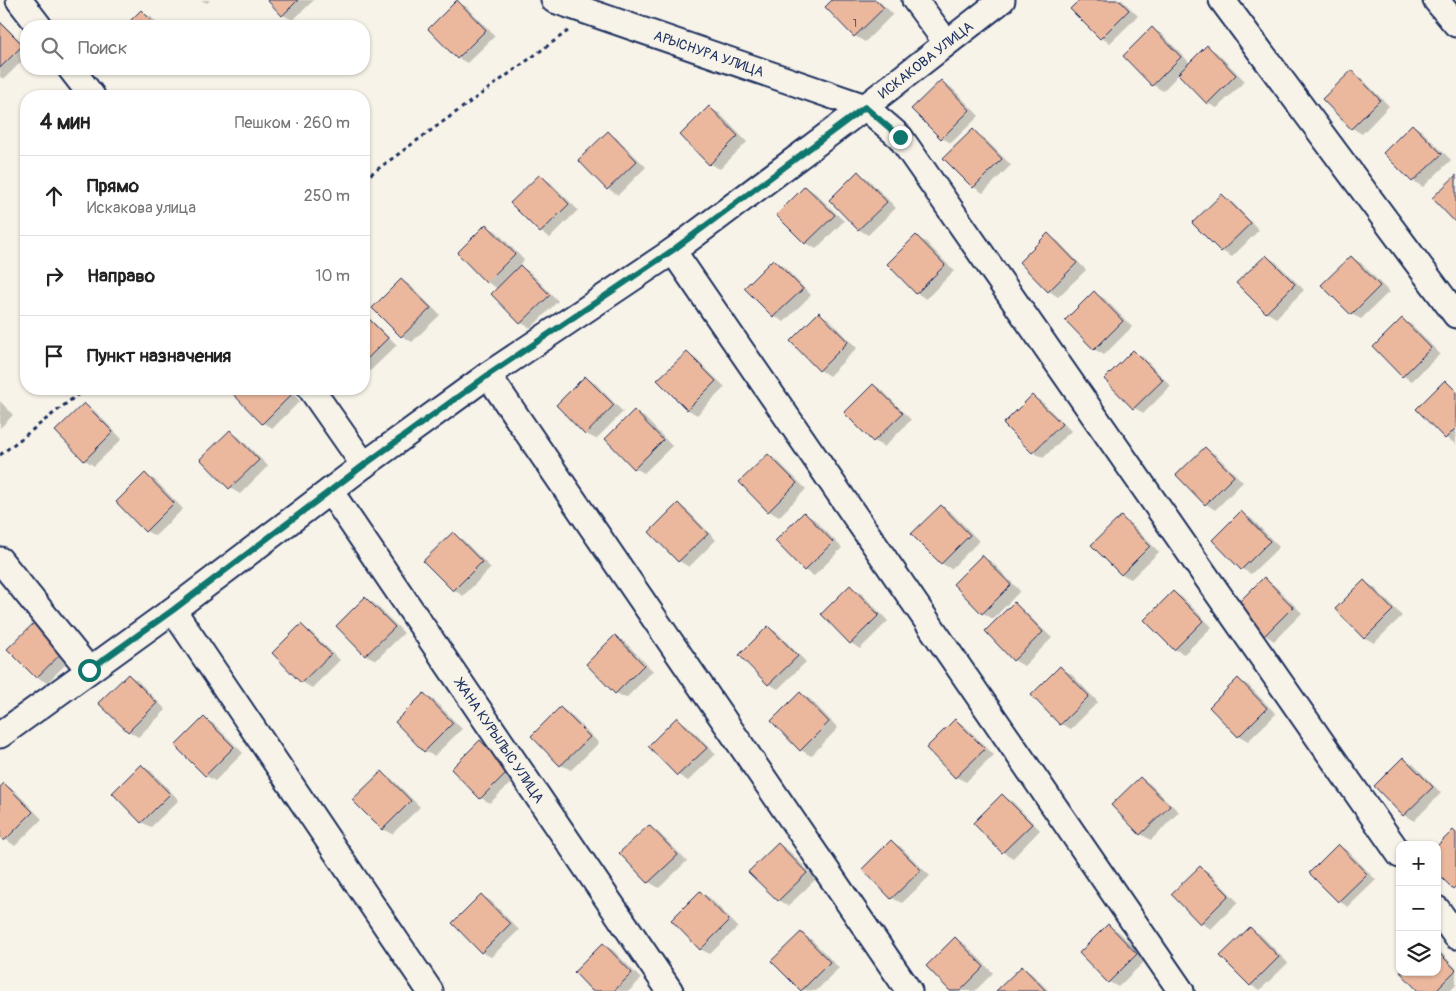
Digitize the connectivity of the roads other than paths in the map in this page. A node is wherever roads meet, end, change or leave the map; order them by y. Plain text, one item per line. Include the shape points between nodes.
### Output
1 (19, 0) edge
2 (554, 0) edge
3 (915, 0) edge
4 (1002, 0) edge
5 (1222, 0) edge
6 (1436, 0) edge
7 (34, 20) edge
8 (1456, 24) edge
9 (946, 42) junction
10 (76, 75) edge
11 (87, 90) edge
12 (865, 107) junction
13 (673, 250) junction
14 (1456, 315) edge
15 (488, 375) junction
16 (314, 395) edge
17 (364, 465) junction
18 (330, 491) junction
19 (0, 560) edge
20 (173, 610) junction
21 (89, 670) junction
22 (0, 735) edge
23 (1396, 849) edge
24 (1441, 915) edge
25 (1456, 936) edge
26 (430, 991) edge
27 (670, 991) edge
28 (910, 991) edge
29 (1181, 991) edge

1 - 7 street
2 - 12 street, АРЫСНУРА УЛИЦА
3 - 9 street
4 - 9 street, ИСКАКОВА УЛИЦА
5 - 14 street
6 - 8 street
9 - 12 street, ИСКАКОВА УЛИЦА
10 - 11 street
12 - 13 street, ИСКАКОВА УЛИЦА
12 - 23 street via 900,137
13 - 15 street, ИСКАКОВА УЛИЦА
13 - 29 street
15 - 17 street, ИСКАКОВА УЛИЦА
15 - 28 street
16 - 17 street
17 - 18 street, ИСКАКОВА УЛИЦА
18 - 20 street, ИСКАКОВА УЛИЦА
18 - 27 street, ЖАНА КУРЫЛЫС УЛИЦА
19 - 21 street
20 - 21 street, ИСКАКОВА УЛИЦА
20 - 26 street
21 - 22 street, ИСКАКОВА УЛИЦА
24 - 25 street

